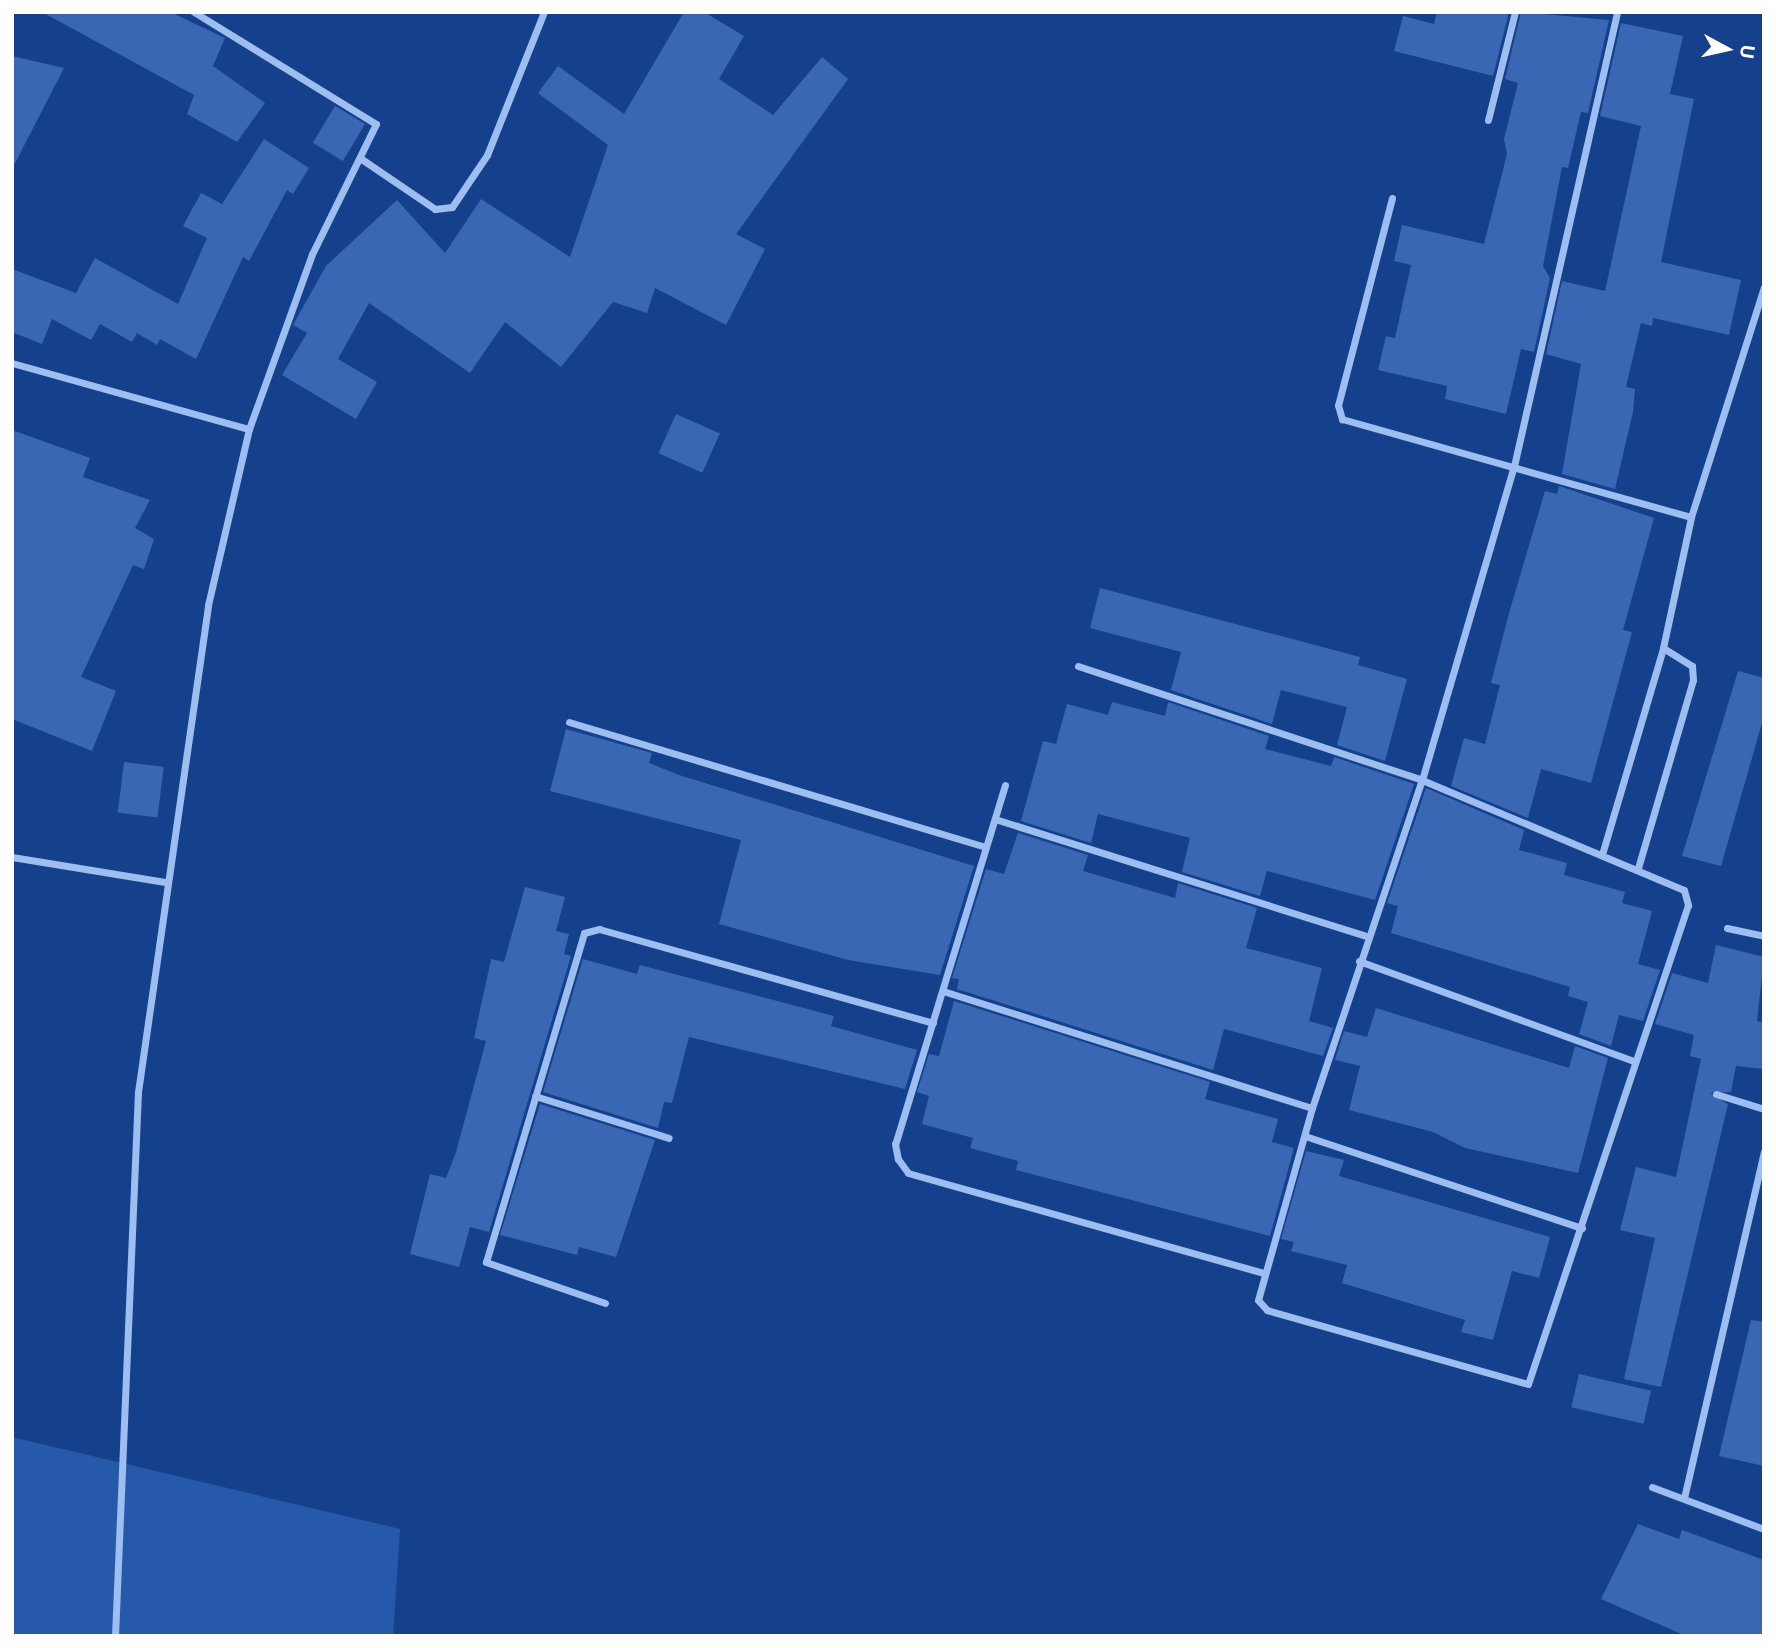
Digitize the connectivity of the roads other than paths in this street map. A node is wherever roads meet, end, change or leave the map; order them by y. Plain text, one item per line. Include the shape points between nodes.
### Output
1 (194, 12) edge
2 (544, 12) edge
3 (1515, 12) edge
4 (1617, 12) edge
5 (1489, 120) dead end
6 (360, 158) junction
7 (1392, 198) dead end
8 (1764, 287) edge
9 (12, 363) edge
10 (250, 429) junction
11 (1514, 466) junction
12 (1691, 517) junction
13 (1663, 648) junction
14 (1078, 666) dead end
15 (569, 722) dead end
16 (1422, 780) junction
17 (1005, 785) dead end
18 (995, 819) junction
19 (986, 847) junction
20 (1603, 851) junction
21 (12, 857) edge
22 (1638, 868) junction
23 (165, 882) junction
24 (1727, 928) dead end
25 (1365, 936) junction
26 (1764, 936) edge
27 (1359, 961) junction
28 (943, 991) junction
29 (933, 1023) junction
30 (1634, 1061) junction
31 (1716, 1094) dead end
32 (535, 1096) junction
33 (1312, 1108) junction
34 (1764, 1109) edge
35 (1305, 1136) junction
36 (669, 1138) dead end
37 (1764, 1153) edge
38 (1582, 1228) junction
39 (1263, 1273) junction
40 (605, 1303) dead end
41 (1652, 1487) dead end
42 (1684, 1498) junction
43 (1764, 1529) edge
44 (115, 1636) edge

1 - 6 street via 373,120 375,128
2 - 6 street via 487,155 452,207 435,209
3 - 5 street
4 - 11 street
6 - 10 street via 312,254
7 - 11 street via 1338,405 1342,419
8 - 12 street
9 - 10 street
10 - 23 street via 208,605
11 - 12 street
11 - 16 street
12 - 13 street
13 - 20 street
13 - 22 street via 1692,666 1693,680
14 - 16 street
15 - 19 street
16 - 20 street
16 - 25 street
17 - 18 street
18 - 19 street
18 - 25 street
19 - 28 street
20 - 22 street
21 - 23 street
22 - 30 street via 1684,890 1688,905
23 - 44 street via 138,1092
24 - 26 street
25 - 27 street
27 - 30 street
27 - 33 street
28 - 29 street
28 - 33 street
29 - 32 street via 593,929 581,937
29 - 39 street via 895,1144 908,1173
30 - 38 street
31 - 34 street
32 - 36 street
32 - 40 street via 487,1266
33 - 35 street
35 - 38 street
35 - 39 street
37 - 42 street
38 - 39 street via 1535,1378 1524,1386 1267,1310 1258,1300
41 - 42 street
42 - 43 street

